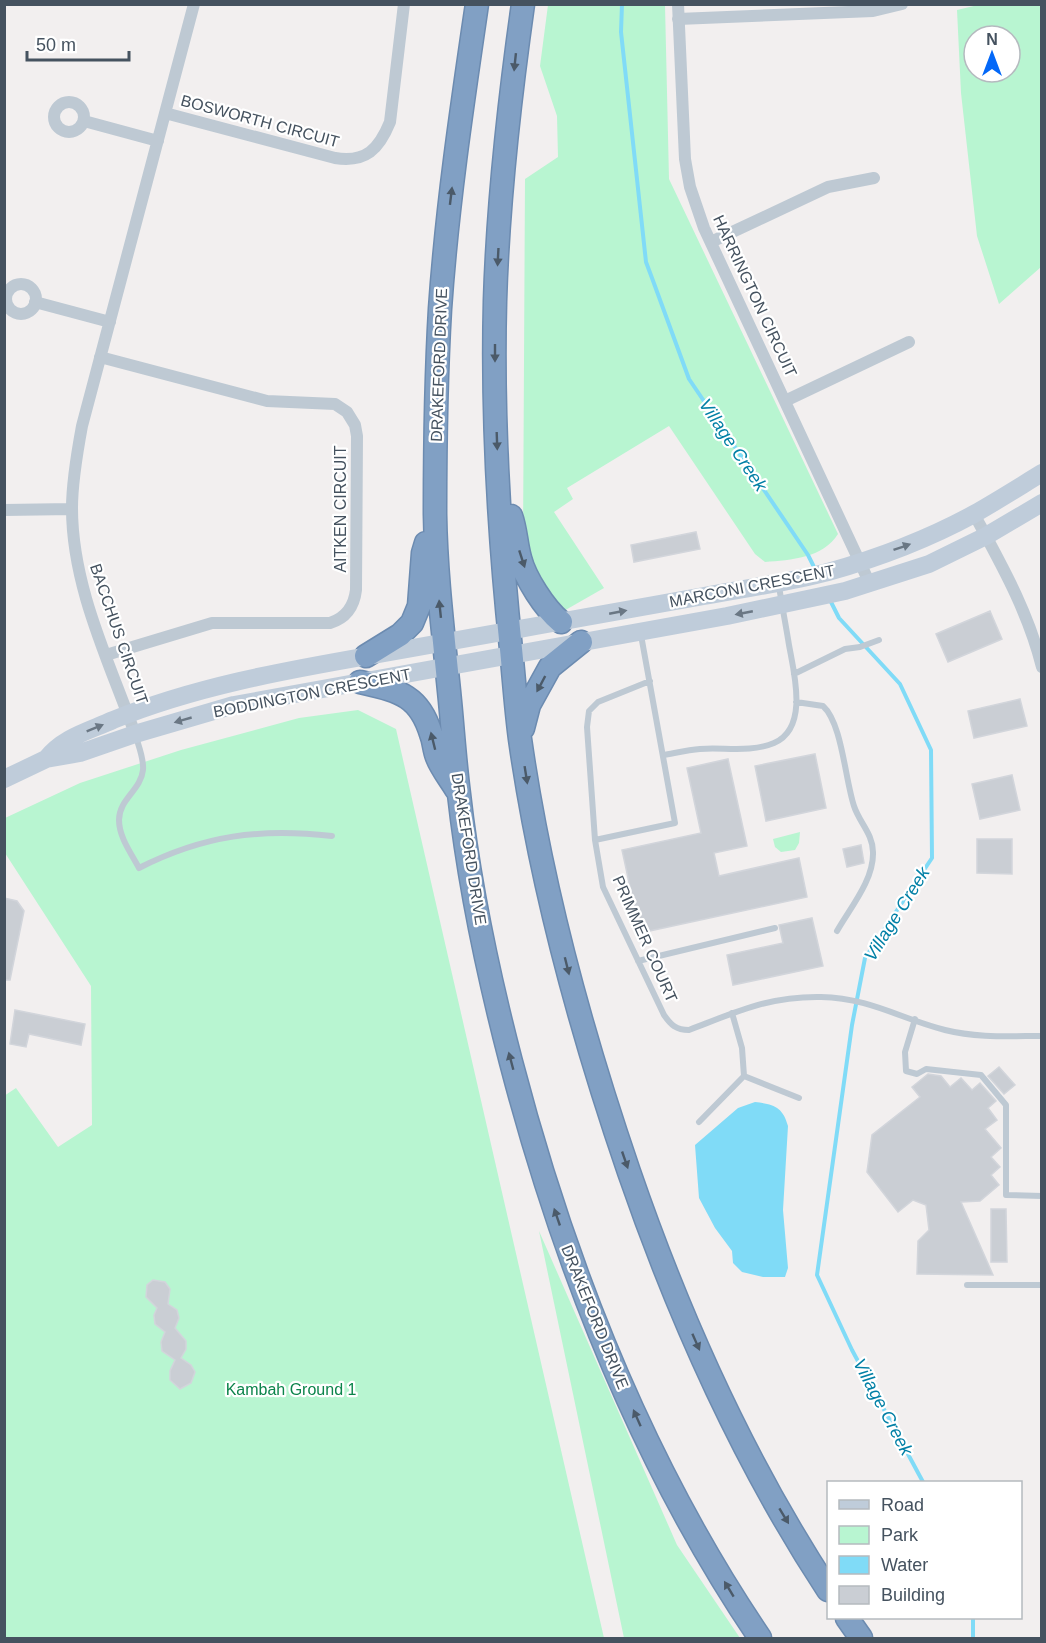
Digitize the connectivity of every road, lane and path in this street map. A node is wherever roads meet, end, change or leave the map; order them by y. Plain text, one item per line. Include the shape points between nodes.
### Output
1 (194, 4) edge
2 (404, 4) edge
3 (477, 4) edge
4 (523, 4) edge
5 (678, 4) edge
6 (902, 4) edge
7 (678, 19) junction
8 (165, 113) junction
9 (84, 121) dead end
10 (158, 141) junction
11 (874, 178) dead end
12 (711, 242) junction
13 (35, 302) dead end
14 (110, 322) junction
15 (909, 342) dead end
16 (100, 357) junction
17 (785, 401) junction
18 (1041, 473) edge
19 (498, 484) junction
20 (1041, 503) edge
21 (72, 509) junction
22 (4, 510) edge
23 (974, 514) junction
24 (435, 517) junction
25 (986, 536) junction
26 (860, 562) junction
27 (778, 582) junction
28 (870, 584) junction
29 (782, 606) junction
30 (561, 622) junction
31 (509, 630) junction
32 (641, 631) junction
33 (879, 640) dead end
34 (444, 641) junction
35 (580, 642) junction
36 (106, 655) junction
37 (511, 655) junction
38 (366, 656) junction
39 (1041, 667) edge
40 (447, 668) junction
41 (794, 674) junction
42 (650, 681) junction
43 (360, 682) junction
44 (796, 702) junction
45 (128, 714) junction
46 (135, 734) junction
47 (520, 738) junction
48 (663, 755) junction
49 (46, 759) junction
50 (4, 779) edge
51 (458, 793) junction
52 (332, 836) dead end
53 (595, 840) junction
54 (775, 928) dead end
55 (837, 931) dead end
56 (638, 961) junction
57 (732, 1013) junction
58 (915, 1019) junction
59 (1041, 1036) edge
60 (744, 1076) junction
61 (799, 1098) dead end
62 (699, 1122) dead end
63 (1041, 1196) edge
64 (967, 1285) dead end
65 (1041, 1285) edge
66 (827, 1588) edge
67 (848, 1619) edge
68 (760, 1638) edge
69 (861, 1638) edge

1 - 8 street, BACCHUS CIRCUIT
2 - 8 street, BOSWORTH CIRCUIT via 390,122 384,137 362,157 335,158
24 -> 3 highway, DRAKEFORD DRIVE via 441,301
4 -> 19 highway via 500,208 495,304
5 - 7 street, HARRINGTON CIRCUIT
6 - 7 street via 873,11
7 - 12 street, HARRINGTON CIRCUIT via 685,159 690,187
8 - 10 street, BACCHUS CIRCUIT
9 - 10 street
10 - 14 street, BACCHUS CIRCUIT
11 - 12 street via 828,187
12 - 17 street, HARRINGTON CIRCUIT
13 - 14 street
14 - 16 street, BACCHUS CIRCUIT
15 - 17 street
16 - 21 street, BACCHUS CIRCUIT via 75,459
16 - 36 street, AITKEN CIRCUIT via 267,401 335,404 347,411 357,436 357,590 350,610 339,620 213,623
17 - 26 street, HARRINGTON CIRCUIT
18 - 23 street, MARCONI CRESCENT
19 -> 30 highway via 514,526 520,559 533,586
19 - 31 highway
20 - 25 street, MARCONI CRESCENT
21 - 22 street
21 - 36 street, BACCHUS CIRCUIT via 81,580
23 - 25 street
26 -> 23 street, MARCONI CRESCENT via 918,541
34 -> 24 highway, DRAKEFORD DRIVE
24 - 38 highway via 423,553 419,606 411,623 400,635
25 - 28 street, MARCONI CRESCENT via 929,564
25 - 39 street via 1020,600
26 - 27 street, MARCONI CRESCENT
26 - 28 street, HARRINGTON CIRCUIT
27 - 29 lane
30 -> 27 street, MARCONI CRESCENT
28 - 29 street, MARCONI CRESCENT
29 -> 32 street, MARCONI CRESCENT
29 - 41 lane
30 - 31 street, MARCONI CRESCENT
31 - 34 street, MARCONI CRESCENT
31 - 37 highway
32 - 35 street, MARCONI CRESCENT
32 - 42 lane
33 - 41 lane via 845,649
34 - 38 street, BODDINGTON CRESCENT
34 - 40 highway, DRAKEFORD DRIVE
35 - 37 street, MARCONI CRESCENT
35 -> 47 highway via 550,667 529,705
36 - 45 street, BACCHUS CIRCUIT
37 - 40 street, BODDINGTON CRESCENT
37 - 47 highway
38 - 45 street, BODDINGTON CRESCENT via 234,683
40 - 43 street, BODDINGTON CRESCENT
40 - 51 highway, DRAKEFORD DRIVE
41 - 44 lane
42 - 48 lane
42 - 53 lane, PRIMMER COURT via 598,702 589,711
43 -> 46 street, BODDINGTON CRESCENT via 234,705
51 -> 43 highway via 437,758 418,705 395,692
44 - 48 lane via 789,729 773,744 744,750 700,749
44 - 55 lane via 823,706 833,718 854,806 873,852 868,877
45 - 46 street, BACCHUS CIRCUIT
49 -> 45 street, BODDINGTON CRESCENT via 70,738
46 - 49 street, BODDINGTON CRESCENT via 80,753
46 - 52 lane via 143,768 140,782 123,804 118,819 121,834 139,868 195,844 233,836 292,832
47 -> 66 highway via 533,817 574,996 642,1207 717,1389 772,1496
48 - 53 lane via 675,823
49 - 50 street, BODDINGTON CRESCENT
68 -> 51 highway, DRAKEFORD DRIVE via 696,1535 640,1426 600,1336 549,1195 485,953
53 - 56 lane, PRIMMER COURT via 603,887
54 - 56 lane
56 - 57 lane, PRIMMER COURT via 664,1015 679,1030
57 - 58 lane, PRIMMER COURT via 767,1001 822,997 861,1002
57 - 60 lane
58 - 59 lane, PRIMMER COURT via 979,1036
58 - 63 lane via 905,1052 906,1071 917,1074 926,1069 981,1075 1006,1105 1006,1196
60 - 61 lane
60 - 62 lane
64 - 65 lane
67 - 69 highway

